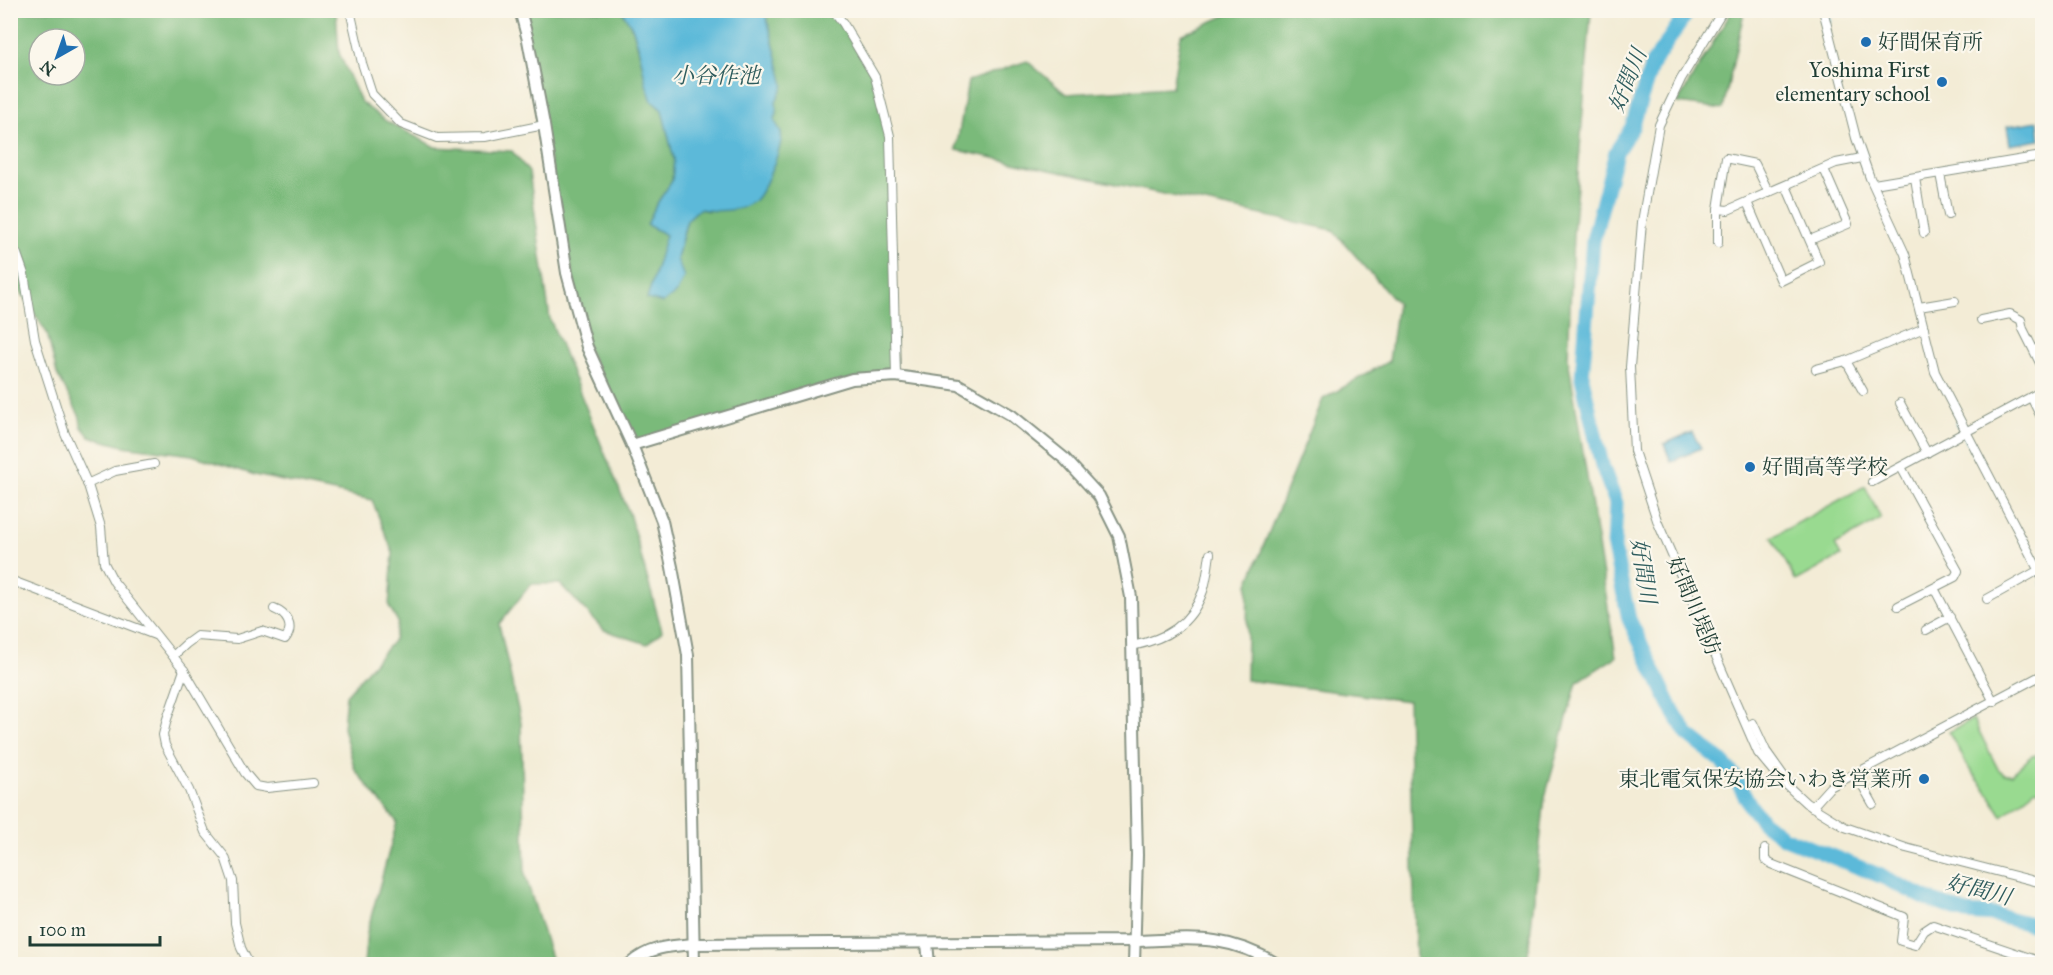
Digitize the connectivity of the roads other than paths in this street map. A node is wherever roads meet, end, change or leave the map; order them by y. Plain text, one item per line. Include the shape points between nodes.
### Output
1 (350, 10) edge
2 (520, 10) edge
3 (833, 10) edge
4 (1723, 10) edge
5 (1823, 10) edge
6 (544, 125) junction
7 (2043, 156) edge
8 (1862, 158) junction
9 (1824, 169) junction
10 (1940, 174) junction
11 (1915, 178) junction
12 (1874, 184) junction
13 (1786, 186) junction
14 (1768, 193) junction
15 (1748, 202) junction
16 (1718, 209) junction
17 (1948, 215) dead end
18 (1924, 232) dead end
19 (1810, 240) junction
20 (1718, 243) dead end
21 (10, 246) edge
22 (1955, 301) dead end
23 (1919, 307) junction
24 (1981, 320) dead end
25 (1922, 329) junction
26 (1846, 361) junction
27 (2043, 367) edge
28 (1816, 369) dead end
29 (896, 376) junction
30 (1863, 391) dead end
31 (2043, 391) edge
32 (2031, 397) junction
33 (1900, 403) dead end
34 (2043, 420) edge
35 (1966, 432) junction
36 (632, 445) junction
37 (1927, 453) junction
38 (153, 464) dead end
39 (1901, 467) junction
40 (1872, 482) dead end
41 (87, 484) junction
42 (1210, 554) dead end
43 (2041, 574) edge
44 (10, 580) edge
45 (1935, 590) dead end
46 (1987, 599) dead end
47 (1898, 606) dead end
48 (274, 609) dead end
49 (1950, 617) junction
50 (1926, 630) dead end
51 (156, 636) junction
52 (1132, 646) junction
53 (173, 656) junction
54 (184, 670) junction
55 (2043, 675) edge
56 (1994, 702) junction
57 (1753, 723) dead end
58 (1856, 774) junction
59 (313, 783) dead end
60 (1791, 789) junction
61 (1873, 804) dead end
62 (1812, 807) junction
63 (1765, 849) dead end
64 (2043, 883) edge
65 (1135, 941) junction
66 (927, 943) junction
67 (694, 944) junction
68 (2043, 962) edge
69 (249, 964) edge
70 (630, 964) edge
71 (694, 964) edge
72 (929, 964) edge
73 (1134, 964) edge
74 (1277, 964) edge

1 - 6 street via 372,94 401,124 437,138 485,137
2 - 6 street
3 - 29 street via 875,77 890,136
4 - 60 street, 好間川堤防 via 1681,79 1659,125 1642,222 1629,367 1634,451 1658,523 1758,753
5 - 8 street
6 - 36 street via 567,273 587,347
7 - 10 street
8 - 9 street
8 - 12 street
9 - 13 street
9 - 19 street via 1848,224
10 - 11 street
10 - 17 street
11 - 12 street
11 - 18 street
12 - 23 street via 1902,245
13 - 14 street
13 - 19 street
14 - 15 street
14 - 16 street via 1755,164 1726,158
15 - 16 street via 1728,210
15 - 19 street via 1781,280 1819,262
16 - 20 street
21 - 41 street via 24,274 45,374
22 - 23 street
23 - 25 street
24 - 27 street via 2010,314 2020,320
25 - 26 street
25 - 35 street via 1935,372
26 - 28 street
26 - 30 street
29 - 36 street via 852,379
29 - 52 street via 959,385 1011,415 1065,459 1099,496 1119,536 1131,597
31 - 32 street
32 - 34 street
32 - 35 street
33 - 37 street
35 - 37 street
35 - 43 street
36 - 67 street via 662,521 688,655
37 - 39 street
38 - 41 street via 115,471
39 - 40 street
39 - 47 street via 1958,571 1954,577
41 - 51 street via 100,527 106,570
42 - 52 street via 1204,590 1193,613 1176,630 1155,642
43 - 46 street
44 - 51 street
45 - 49 street
48 - 53 street via 290,624 285,639 262,631 237,639 197,636
49 - 50 street
49 - 56 street
51 - 53 street
52 - 65 street
53 - 54 street
54 - 59 street via 256,786
54 - 69 street via 163,735 165,745 189,790 205,832 225,857 233,881 235,924
55 - 56 street
56 - 58 street
57 - 60 street
58 - 61 street
58 - 62 street via 1830,787
60 - 62 street, 好間川堤防
62 - 64 street, 好間川堤防 via 1845,827 1906,848
63 - 68 street via 1765,860 1771,864 1904,917 1901,941 1915,945 1924,931 1933,926
65 - 66 street
65 - 73 street
65 - 74 street via 1200,938 1226,942 1255,951
66 - 67 street
66 - 72 street
67 - 70 street via 649,950
67 - 71 street

